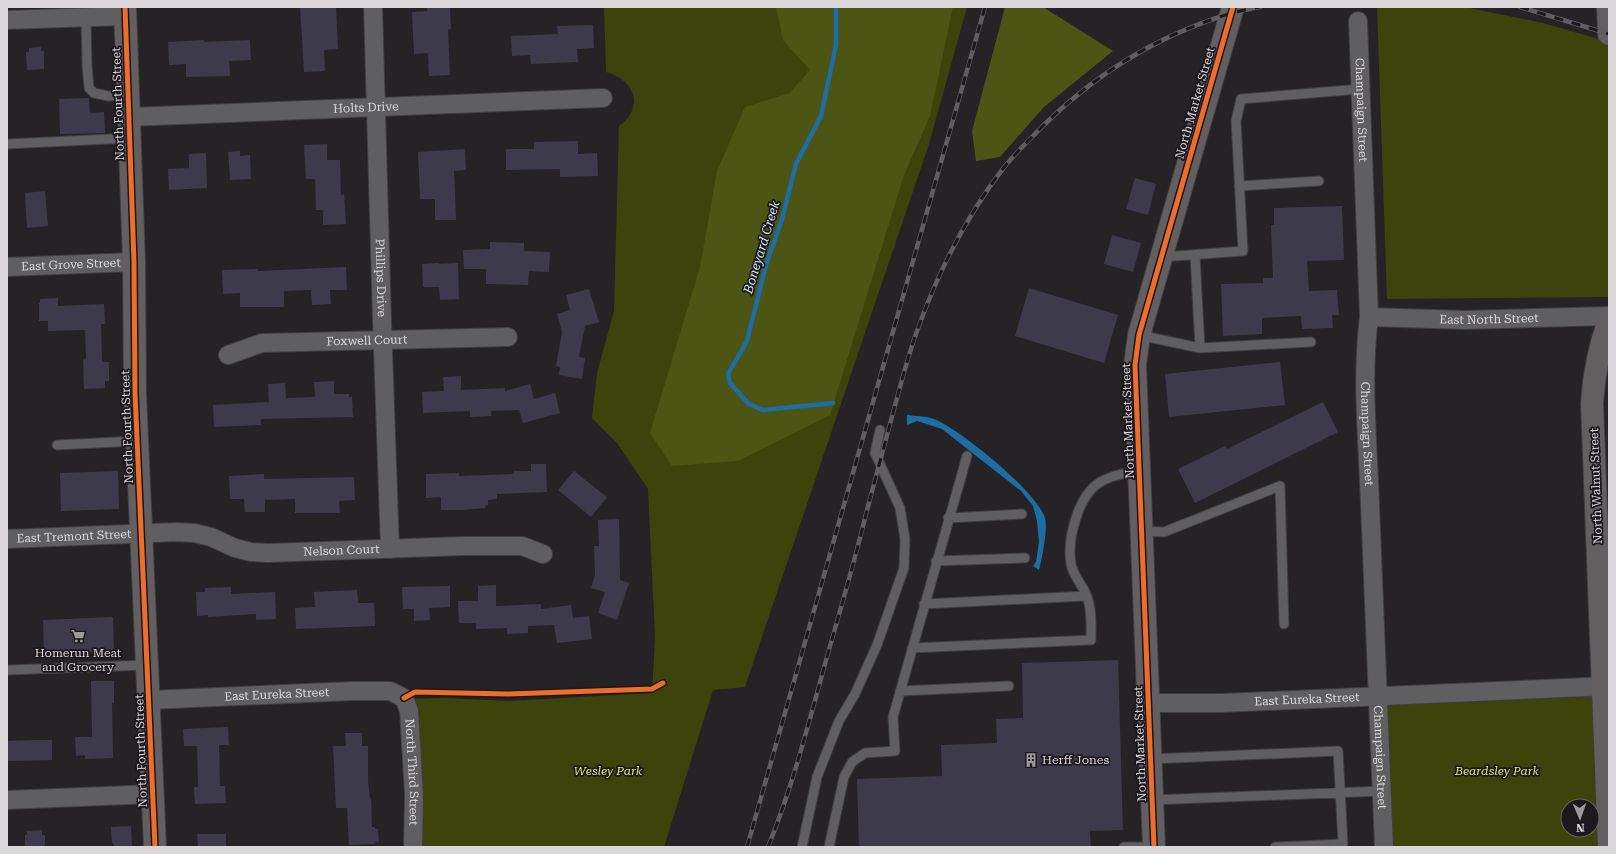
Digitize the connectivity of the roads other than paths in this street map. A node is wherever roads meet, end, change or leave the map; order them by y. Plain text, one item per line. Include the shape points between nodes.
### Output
1 (373, 7) edge
2 (1233, 7) edge
3 (1608, 7) edge
4 (125, 11) edge
5 (86, 17) junction
6 (7, 20) edge
7 (1358, 21) dead end
8 (1609, 34) edge
9 (1361, 89) junction
10 (128, 95) junction
11 (603, 98) dead end
12 (376, 108) junction
13 (129, 117) junction
14 (130, 138) junction
15 (7, 144) edge
16 (1319, 182) dead end
17 (1239, 186) junction
18 (1195, 255) junction
19 (1161, 257) junction
20 (134, 262) junction
21 (7, 267) edge
22 (1609, 316) edge
23 (1369, 317) junction
24 (1609, 320) edge
25 (1139, 335) junction
26 (508, 337) dead end
27 (382, 339) junction
28 (1312, 342) dead end
29 (1200, 348) junction
30 (228, 355) dead end
31 (880, 430) dead end
32 (137, 441) junction
33 (57, 444) dead end
34 (967, 456) dead end
35 (1140, 472) junction
36 (1022, 514) dead end
37 (948, 518) junction
38 (1142, 531) junction
39 (141, 533) junction
40 (7, 539) edge
41 (390, 549) junction
42 (543, 554) dead end
43 (1025, 558) dead end
44 (936, 561) junction
45 (1086, 596) junction
46 (924, 604) junction
47 (1284, 624) dead end
48 (912, 648) junction
49 (148, 664) junction
50 (7, 670) edge
51 (1009, 686) dead end
52 (1606, 686) edge
53 (900, 691) junction
54 (1377, 696) junction
55 (404, 698) joint
56 (149, 700) junction
57 (1149, 704) junction
58 (1151, 759) junction
59 (1382, 791) junction
60 (1340, 792) junction
61 (153, 794) junction
62 (7, 800) edge
63 (1152, 800) junction
64 (155, 847) edge
65 (413, 847) edge
66 (802, 847) edge
67 (829, 847) edge
68 (1124, 847) edge
69 (1154, 847) edge
70 (1275, 847) edge
71 (1384, 847) edge
72 (1609, 847) edge

1 - 12 street, Phillips Drive
2 - 19 street, North Market Street
3 - 8 street
4 - 5 street
4 - 10 street, North Fourth Street
5 - 6 street
5 - 10 lane via 89,88 94,93 108,96
7 - 9 street, Champaign Street
9 - 17 lane via 1241,99 1236,121
9 - 23 street, Champaign Street
10 - 13 street, North Fourth Street
11 - 12 street, Holts Drive
12 - 13 street, Holts Drive
12 - 27 street, Phillips Drive
13 - 14 street, North Fourth Street
14 - 15 lane
14 - 20 street, North Fourth Street
16 - 17 lane
17 - 18 lane via 1243,251
18 - 19 lane
18 - 29 lane
19 - 25 street, North Market Street
20 - 21 street, East Grove Street
20 - 32 street, North Fourth Street
22 - 23 street, East North Street via 1466,320
23 - 54 street, Champaign Street via 1365,345
24 - 52 street, North Walnut Street via 1599,350 1592,403
25 - 29 lane
25 - 35 street, North Market Street via 1135,394
26 - 27 street, Foxwell Court
27 - 30 street, Foxwell Court via 262,343
27 - 41 street, Phillips Drive
28 - 29 lane
31 - 66 lane via 875,453 900,508 905,539 904,568 877,645 855,694 839,721 817,777
32 - 33 lane
32 - 39 street, North Fourth Street
34 - 37 lane
35 - 38 street, North Market Street
35 - 45 lane via 1122,473 1102,481 1089,493 1078,514 1071,533 1069,551 1071,566
36 - 37 lane
37 - 44 lane
38 - 47 lane via 1164,532 1280,486
38 - 57 street, North Market Street
39 - 40 street, East Tremont Street
39 - 41 street, Nelson Court via 194,533 251,552
39 - 49 street, North Fourth Street
41 - 42 street, Nelson Court via 522,546
43 - 44 lane
44 - 46 lane
45 - 46 lane
45 - 48 lane via 1089,604 1091,640
46 - 48 lane
48 - 53 lane
49 - 50 lane
49 - 56 street, North Fourth Street
51 - 53 lane
52 - 54 street, East Eureka Street
52 - 72 street, North Walnut Street
53 - 67 lane via 893,717 895,751 865,753 852,762 844,777
54 - 57 street, East Eureka Street
54 - 59 street, Champaign Street
55 - 56 street, East Eureka Street via 390,690
55 - 65 street, North Third Street via 409,711 414,795
56 - 61 street, North Fourth Street
57 - 58 street, North Market Street
58 - 60 lane via 1338,751
58 - 63 street, North Market Street
59 - 60 lane
59 - 71 street, Champaign Street
60 - 63 lane
60 - 70 lane via 1342,844
61 - 62 street
61 - 64 street, North Fourth Street
63 - 69 street, North Market Street
68 - 69 lane

